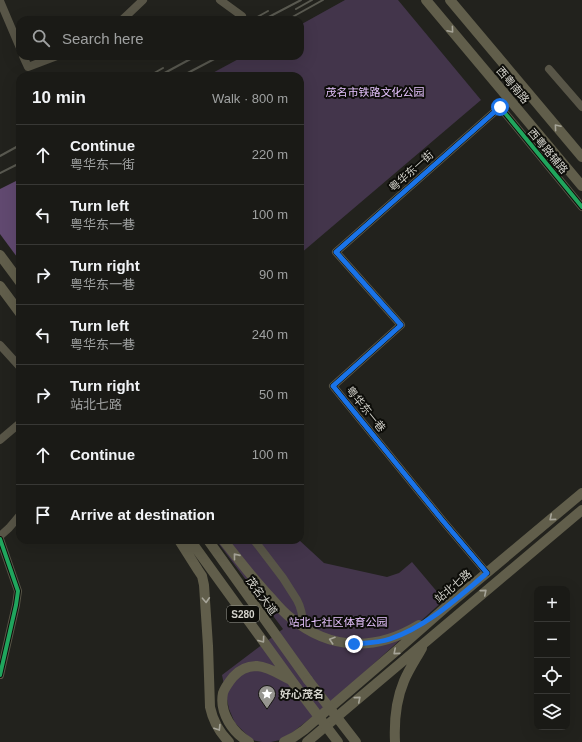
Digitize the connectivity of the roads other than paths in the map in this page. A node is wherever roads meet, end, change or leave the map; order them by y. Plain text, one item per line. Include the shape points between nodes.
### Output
1 (144, 0) edge
2 (220, 0) edge
3 (426, 0) edge
4 (450, 0) edge
5 (0, 1) edge
6 (126, 16) edge
7 (242, 16) dead end
8 (16, 39) edge
9 (25, 60) edge
10 (46, 60) edge
11 (549, 68) dead end
12 (500, 107) joint
13 (582, 107) edge
14 (582, 157) edge
15 (582, 186) edge
16 (582, 207) edge
17 (336, 252) joint
18 (0, 255) edge
19 (16, 277) edge
20 (0, 286) edge
21 (16, 308) edge
22 (0, 345) edge
23 (16, 363) edge
24 (16, 426) edge
25 (0, 440) edge
26 (582, 493) edge
27 (582, 510) edge
28 (16, 520) edge
29 (0, 538) edge
30 (528, 538) junction
31 (182, 544) edge
32 (193, 544) edge
33 (211, 544) edge
34 (226, 544) edge
35 (257, 544) edge
36 (536, 548) junction
37 (487, 573) junction
38 (446, 607) junction
39 (303, 627) junction
40 (426, 642) junction
41 (0, 675) edge
42 (294, 684) junction
43 (228, 742) edge
44 (249, 742) edge
45 (284, 742) edge
46 (307, 742) edge
47 (338, 742) edge
48 (356, 742) edge
49 (395, 742) edge

1 - 6 street
2 - 7 street
3 -> 15 main road, 西粤南路
14 -> 4 main road, 西粤南路
5 - 8 street
9 - 10 street via 28,67
11 - 13 street
12 - 16 street, 西粤路辅路
12 - 17 street, 粤华东一街
17 - 37 street, 粤华东一巷 via 401,325 333,386
18 - 19 main road
20 - 21 main road
22 - 23 street
24 - 25 street
26 -> 30 main road, 站北七路
27 - 36 main road
28 - 29 street
29 - 41 street via 18,591
30 - 36 main road
30 - 37 main road, 站北七路
31 -> 43 main road via 203,581 210,707 215,724
32 -> 42 main road, S280
33 - 48 main road, 茂名大道 / S280, bridge via 308,680
39 -> 34 main road via 272,600
35 - 39 street via 297,600
40 -> 36 main road
37 - 38 main road, 站北七路
38 -> 39 main road via 401,635 368,643 338,642
38 -> 45 main road, 站北七路 via 304,730
46 -> 40 main road
40 - 49 main road via 404,681 398,700
42 - 44 main road via 271,670 256,666 237,673 228,684 222,700 225,713 231,726
42 - 47 main road, S280, bridge

